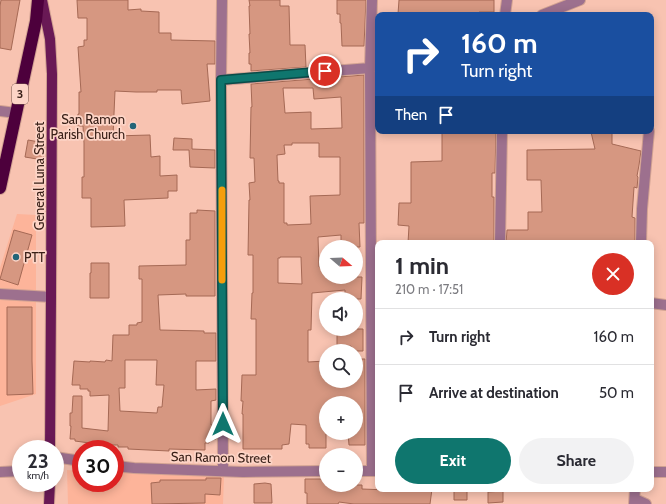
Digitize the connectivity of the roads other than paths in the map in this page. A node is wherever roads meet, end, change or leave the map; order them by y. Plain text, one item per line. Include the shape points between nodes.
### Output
1 (38, 0) edge
2 (42, 0) edge
3 (222, 0) edge
4 (372, 0) edge
5 (507, 0) edge
6 (580, 0) edge
7 (505, 12) edge
8 (550, 12) edge
9 (374, 67) edge
10 (221, 80) junction
11 (0, 111) edge
12 (16, 113) junction
13 (502, 134) edge
14 (649, 134) edge
15 (0, 188) edge
16 (500, 240) edge
17 (641, 240) edge
18 (0, 294) edge
19 (51, 297) junction
20 (654, 303) edge
21 (666, 305) edge
22 (50, 440) edge
23 (124, 467) edge
24 (12, 471) edge
25 (223, 471) junction
26 (319, 471) edge
27 (363, 471) edge
28 (375, 471) edge
29 (0, 472) edge
30 (654, 472) edge
31 (666, 472) edge
32 (50, 492) edge
33 (635, 497) edge
34 (49, 504) edge
35 (646, 504) edge

1 - 12 highway, 3 via 36,21
2 - 19 main road, General Luna Street via 50,39 52,74
3 - 10 street
4 - 9 street
5 - 7 street
6 - 8 street
9 - 10 street
9 - 28 street
10 - 25 street
11 - 12 street
12 - 15 highway, 3
13 - 16 street
14 - 17 street
18 - 19 street
19 - 22 main road, General Luna Street
20 - 21 street
23 - 25 street, San Ramon Street
24 - 29 street
25 - 26 street, San Ramon Street
27 - 28 street
30 - 31 street
32 - 34 main road
33 - 35 street

